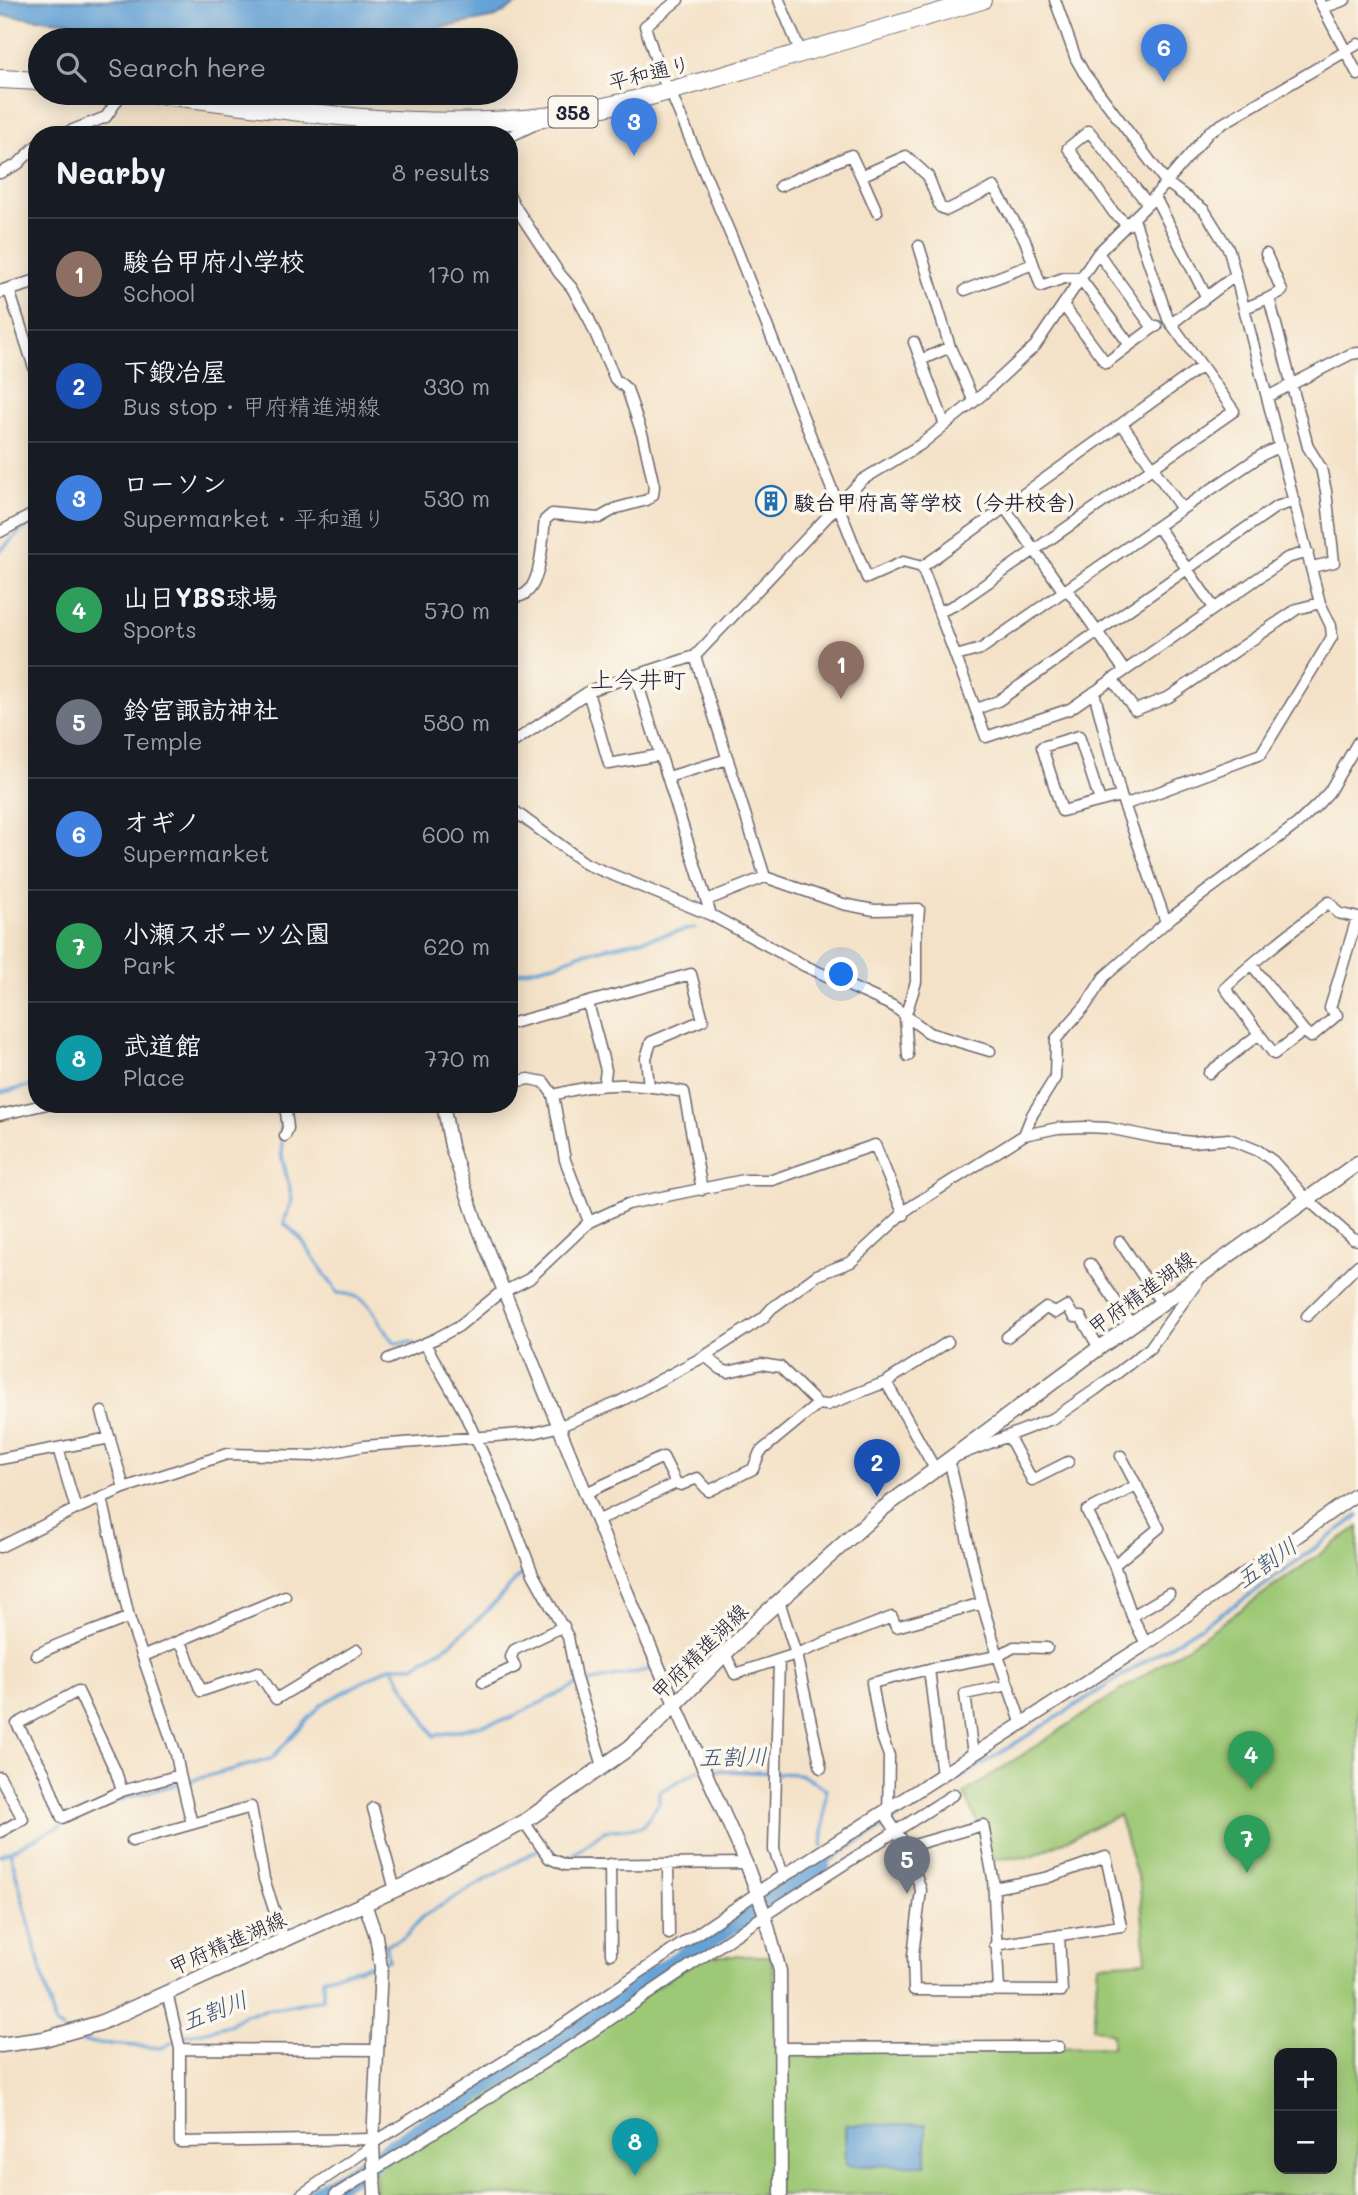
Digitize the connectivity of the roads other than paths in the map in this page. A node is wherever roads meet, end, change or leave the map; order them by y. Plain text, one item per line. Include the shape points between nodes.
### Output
1 (678, 0) edge
2 (779, 0) edge
3 (982, 0) edge
4 (1055, 0) edge
5 (1345, 0) edge
6 (1321, 4) edge
7 (1358, 44) edge
8 (1346, 52) junction
9 (801, 53) junction
10 (1358, 75) edge
11 (0, 79) edge
12 (28, 80) edge
13 (670, 91) junction
14 (114, 105) edge
15 (247, 105) edge
16 (555, 115) junction
17 (83, 126) edge
18 (418, 126) edge
19 (450, 126) edge
20 (518, 133) edge
21 (28, 154) edge
22 (0, 173) edge
23 (861, 176) junction
24 (1166, 182) junction
25 (779, 186) dead end
26 (1152, 200) junction
27 (518, 211) edge
28 (877, 212) dead end
29 (1131, 222) junction
30 (919, 246) dead end
31 (1098, 253) junction
32 (1266, 254) dead end
33 (1033, 264) junction
34 (1236, 275) junction
35 (1080, 278) junction
36 (28, 284) edge
37 (965, 290) dead end
38 (4, 291) edge
39 (1206, 296) junction
40 (1269, 298) junction
41 (1063, 304) junction
42 (1245, 308) junction
43 (1170, 321) junction
44 (1153, 328) junction
45 (914, 342) dead end
46 (1130, 345) junction
47 (950, 347) junction
48 (1358, 353) edge
49 (28, 354) edge
50 (920, 360) junction
51 (1202, 366) junction
52 (1292, 383) junction
53 (1267, 397) junction
54 (974, 402) junction
55 (945, 425) junction
56 (1122, 425) junction
57 (1281, 446) junction
58 (1154, 468) junction
59 (1296, 502) junction
60 (838, 504) junction
61 (1005, 508) junction
62 (1182, 509) junction
63 (28, 517) edge
64 (1158, 527) junction
65 (0, 532) edge
66 (1035, 551) junction
67 (1308, 552) junction
68 (922, 567) junction
69 (1312, 567) junction
70 (1187, 569) junction
71 (1066, 591) junction
72 (518, 596) edge
73 (1320, 603) junction
74 (1214, 608) junction
75 (939, 612) junction
76 (1096, 631) junction
77 (695, 656) junction
78 (956, 656) junction
79 (1124, 670) junction
80 (635, 676) junction
81 (1112, 679) junction
82 (588, 692) junction
83 (1094, 692) junction
84 (976, 709) junction
85 (518, 739) edge
86 (1358, 742) edge
87 (660, 755) junction
88 (728, 759) junction
89 (668, 778) junction
90 (1123, 800) junction
91 (1100, 801) junction
92 (518, 814) edge
93 (765, 877) junction
94 (707, 900) junction
95 (712, 915) junction
96 (1358, 918) edge
97 (1166, 922) junction
98 (1252, 965) junction
99 (587, 1003) junction
100 (905, 1017) junction
101 (518, 1022) edge
102 (1304, 1031) junction
103 (1259, 1034) junction
104 (990, 1051) dead end
105 (908, 1056) dead end
106 (1209, 1073) dead end
107 (518, 1081) edge
108 (604, 1084) junction
109 (649, 1086) junction
110 (553, 1096) junction
111 (28, 1108) edge
112 (286, 1113) edge
113 (445, 1113) edge
114 (0, 1115) edge
115 (1024, 1135) junction
116 (285, 1136) dead end
117 (1358, 1163) edge
118 (702, 1190) junction
119 (1306, 1198) junction
120 (904, 1214) junction
121 (589, 1222) junction
122 (1358, 1240) edge
123 (1120, 1242) dead end
124 (1090, 1264) dead end
125 (1358, 1265) edge
126 (1205, 1272) junction
127 (505, 1291) junction
128 (1162, 1304) junction
129 (1307, 1316) dead end
130 (1132, 1325) junction
131 (1007, 1337) dead end
132 (948, 1342) dead end
133 (425, 1343) junction
134 (1099, 1348) junction
135 (705, 1356) junction
136 (388, 1359) dead end
137 (886, 1382) junction
138 (818, 1404) junction
139 (102, 1412) dead end
140 (560, 1426) junction
141 (1009, 1437) junction
142 (110, 1438) junction
143 (477, 1438) junction
144 (58, 1448) junction
145 (1121, 1456) dead end
146 (0, 1459) edge
147 (949, 1459) junction
148 (1068, 1462) dead end
149 (935, 1469) junction
150 (676, 1483) junction
151 (1137, 1485) junction
152 (124, 1488) junction
153 (586, 1493) junction
154 (1358, 1493) edge
155 (102, 1498) junction
156 (76, 1509) junction
157 (597, 1521) junction
158 (0, 1546) edge
159 (1114, 1565) junction
160 (1169, 1594) dead end
161 (285, 1596) dead end
162 (779, 1601) junction
163 (982, 1604) junction
164 (1132, 1616) junction
165 (129, 1618) junction
166 (564, 1626) junction
167 (181, 1642) junction
168 (1146, 1644) junction
169 (1047, 1648) dead end
170 (357, 1650) dead end
171 (725, 1654) junction
172 (796, 1654) junction
173 (36, 1655) dead end
174 (144, 1656) junction
175 (998, 1656) junction
176 (779, 1660) junction
177 (929, 1670) junction
178 (483, 1682) dead end
179 (1008, 1685) junction
180 (675, 1704) junction
181 (1022, 1725) junction
182 (973, 1755) junction
183 (603, 1766) junction
184 (821, 1768) dead end
185 (180, 1775) junction
186 (942, 1775) junction
187 (0, 1777) edge
188 (122, 1791) junction
189 (954, 1794) dead end
190 (373, 1808) dead end
191 (892, 1821) junction
192 (524, 1822) junction
193 (192, 1824) junction
194 (0, 1832) edge
195 (132, 1841) dead end
196 (907, 1847) junction
197 (746, 1863) junction
198 (610, 1864) junction
199 (668, 1864) junction
200 (784, 1876) junction
201 (993, 1888) junction
202 (395, 1890) junction
203 (758, 1895) junction
204 (365, 1904) junction
205 (765, 1913) junction
206 (669, 1934) dead end
207 (1059, 1935) junction
208 (284, 1940) junction
209 (995, 1945) junction
210 (611, 1954) dead end
211 (999, 1989) junction
212 (167, 1992) junction
213 (567, 2022) junction
214 (580, 2040) junction
215 (0, 2045) edge
216 (1059, 2047) dead end
217 (180, 2048) junction
218 (781, 2048) junction
219 (377, 2050) junction
220 (374, 2143) junction
221 (375, 2167) junction
222 (302, 2195) edge
223 (335, 2195) edge
224 (375, 2195) edge
225 (781, 2195) edge

1 - 13 street via 645,26
2 - 9 street
3 - 9 highway, 平和通り / 358
4 - 24 street via 1084,73
5 - 6 street
6 - 8 street
7 - 8 street
8 - 10 street
8 - 24 street via 1210,131
9 - 13 highway, 平和通り / 358
11 - 12 highway
13 - 16 highway, 平和通り / 358
13 - 60 street
14 - 17 street via 106,117
15 - 18 highway, 平和通り / 358
16 - 19 highway, 平和通り / 358
16 - 20 street
21 - 22 street
23 - 25 street via 851,155
23 - 28 street
23 - 33 street via 906,156 928,176 940,207 947,210 994,187 1025,240
24 - 26 street
24 - 34 street via 1204,210 1229,250
26 - 29 street
26 - 29 street via 1089,131 1068,148 1114,212
26 - 39 street
27 - 72 street via 572,288 615,379 626,389 654,486 647,500 599,518 552,514 545,520 537,581
29 - 31 street
29 - 43 street
30 - 47 street
31 - 35 street
31 - 44 street
32 - 40 street via 1282,291
33 - 35 street via 1041,286
33 - 37 street
34 - 39 street
34 - 42 street
35 - 41 street
35 - 46 street
36 - 38 street
38 - 49 street
39 - 43 street
40 - 42 street
40 - 52 street
41 - 46 street via 1106,363
41 - 54 street via 1035,346
42 - 53 street
43 - 44 street
43 - 51 street
44 - 46 street
45 - 50 street
47 - 50 street
47 - 54 street
48 - 52 street
50 - 55 street
51 - 56 street
51 - 58 street via 1234,411
52 - 53 street
52 - 69 street via 1308,447 1321,468 1333,550 1334,562
53 - 57 street
54 - 55 street
55 - 60 street via 862,480
56 - 58 street
56 - 61 street
57 - 59 street
57 - 62 street
58 - 62 street
58 - 66 street
59 - 67 street
59 - 70 street via 1276,507
60 - 68 street via 867,578 903,562
60 - 77 street
61 - 66 street
61 - 68 street
62 - 64 street
63 - 65 street
64 - 70 street
64 - 71 street
66 - 71 street
66 - 75 street
67 - 69 street
67 - 74 street via 1287,558
68 - 75 street
69 - 73 street
70 - 74 street
70 - 76 street
71 - 76 street
71 - 78 street via 981,649
73 - 81 street via 1297,609 1169,697 1135,710
73 - 90 street via 1332,637 1261,754
74 - 79 street
75 - 78 street
76 - 79 street
76 - 84 street via 998,701
77 - 80 street
77 - 88 street
78 - 84 street
79 - 81 street
80 - 82 street
80 - 87 street
81 - 83 street
82 - 85 street
82 - 87 street via 609,764
83 - 84 street via 1070,709 986,737
83 - 90 street
86 - 97 street via 1317,806
87 - 89 street
88 - 89 street
88 - 93 street
89 - 94 street
90 - 91 street
90 - 97 street
91 - 91 street via 1079,736 1042,747 1062,811
92 - 95 street via 586,864
93 - 94 street
93 - 100 street via 843,904 874,910 919,909 916,982
94 - 95 street
95 - 100 street via 805,966 893,1006
96 - 98 street via 1338,913 1329,902
96 - 102 street via 1330,1008 1338,1015 1311,1037
97 - 115 street via 1104,977 1056,1039 1055,1078
98 - 102 street
98 - 103 street via 1225,988
99 - 101 street
99 - 108 street via 607,1069
99 - 109 street via 691,974 703,1020 652,1042 646,1059
100 - 104 street via 929,1033
100 - 105 street
102 - 103 street via 1274,1054
103 - 106 street
107 - 110 street via 544,1082
108 - 109 street
108 - 110 street
109 - 118 street via 684,1092
110 - 121 street via 565,1160
111 - 114 street
112 - 116 street
113 - 127 street via 465,1193
115 - 119 street via 1086,1127 1192,1142 1229,1139 1273,1161
115 - 120 street
117 - 119 main road, 甲府精進湖線
118 - 120 street via 744,1180 772,1180 875,1145
118 - 121 street via 628,1204
119 - 122 street
119 - 126 main road, 甲府精進湖線
120 - 135 street via 851,1262 817,1275
121 - 127 street via 530,1279
123 - 128 street
124 - 130 street
125 - 129 street
126 - 128 main road, 甲府精進湖線
126 - 141 street via 1150,1348 1054,1418
127 - 133 street via 459,1326
127 - 140 street
128 - 130 main road, 甲府精進湖線
130 - 134 main road, 甲府精進湖線
131 - 134 street via 1046,1308 1055,1313 1067,1306 1074,1317 1081,1317
132 - 137 street
133 - 136 street
133 - 143 street
134 - 147 main road, 甲府精進湖線
135 - 138 street via 728,1372 761,1364 780,1367
135 - 140 street via 617,1403
137 - 138 street via 827,1405
137 - 149 street
138 - 150 street via 760,1452 753,1469 709,1491 697,1478
139 - 142 street
140 - 143 street
140 - 153 street
141 - 147 street
141 - 148 street via 1032,1480
142 - 144 street
142 - 152 street
143 - 152 street via 364,1446 314,1456 227,1454
143 - 166 street via 533,1574
144 - 146 street
144 - 156 street
145 - 151 street
147 - 149 main road, 甲府精進湖線
147 - 163 street
149 - 162 main road, 甲府精進湖線 via 844,1541
150 - 153 street via 663,1457
150 - 157 street
151 - 159 street via 1159,1528
151 - 159 street via 1087,1511
152 - 155 street
153 - 157 street
154 - 168 street
155 - 156 street
155 - 165 street
156 - 158 street
157 - 180 street
159 - 164 street
160 - 164 street
161 - 167 street
162 - 171 main road, 甲府精進湖線
162 - 172 street
163 - 172 street via 896,1627 892,1617
163 - 175 street
164 - 168 street
165 - 173 street
165 - 174 street
166 - 178 street via 514,1650 515,1667
166 - 183 street
167 - 170 street via 201,1692 258,1672 276,1699
167 - 174 street
168 - 181 street
169 - 175 street via 1014,1647
171 - 176 street via 735,1674
171 - 180 main road, 甲府精進湖線
172 - 176 street
172 - 184 street
174 - 185 street
175 - 177 street
175 - 179 street
176 - 200 street via 774,1850
177 - 186 street
177 - 191 street via 872,1683 888,1756
179 - 181 street
179 - 182 street via 965,1693
180 - 183 main road, 甲府精進湖線
180 - 197 street
181 - 182 street
182 - 186 street
183 - 192 main road, 甲府精進湖線
185 - 188 street
185 - 193 street
186 - 191 street
187 - 194 street via 23,1819
188 - 188 street via 62,1818 44,1772 17,1724 78,1691
189 - 191 street
190 - 202 street
191 - 196 street
191 - 200 street via 829,1846
191 - 205 street
192 - 198 street via 549,1858 565,1865
192 - 202 main road, 甲府精進湖線
193 - 195 street
193 - 208 street via 251,1807 264,1878
196 - 201 street via 983,1825
196 - 211 street via 921,1890 914,1990
197 - 199 street
197 - 203 street
198 - 199 street
198 - 210 street
199 - 206 street
200 - 203 street
201 - 207 street via 1046,1878 1106,1857 1121,1926
201 - 209 street
202 - 204 main road, 甲府精進湖線
203 - 205 street
203 - 213 street
204 - 208 main road, 甲府精進湖線
204 - 219 street via 381,1960
205 - 214 street
205 - 218 street via 780,1971
207 - 209 street
207 - 211 street via 1062,1991
208 - 212 main road, 甲府精進湖線
209 - 211 street
212 - 215 main road, 甲府精進湖線 via 78,2031
212 - 217 street
213 - 214 street
213 - 220 street
214 - 221 street
216 - 218 street
217 - 219 street
217 - 220 street via 180,2142
218 - 225 street
219 - 220 street
220 - 221 street
220 - 222 street
221 - 223 street
221 - 224 street

